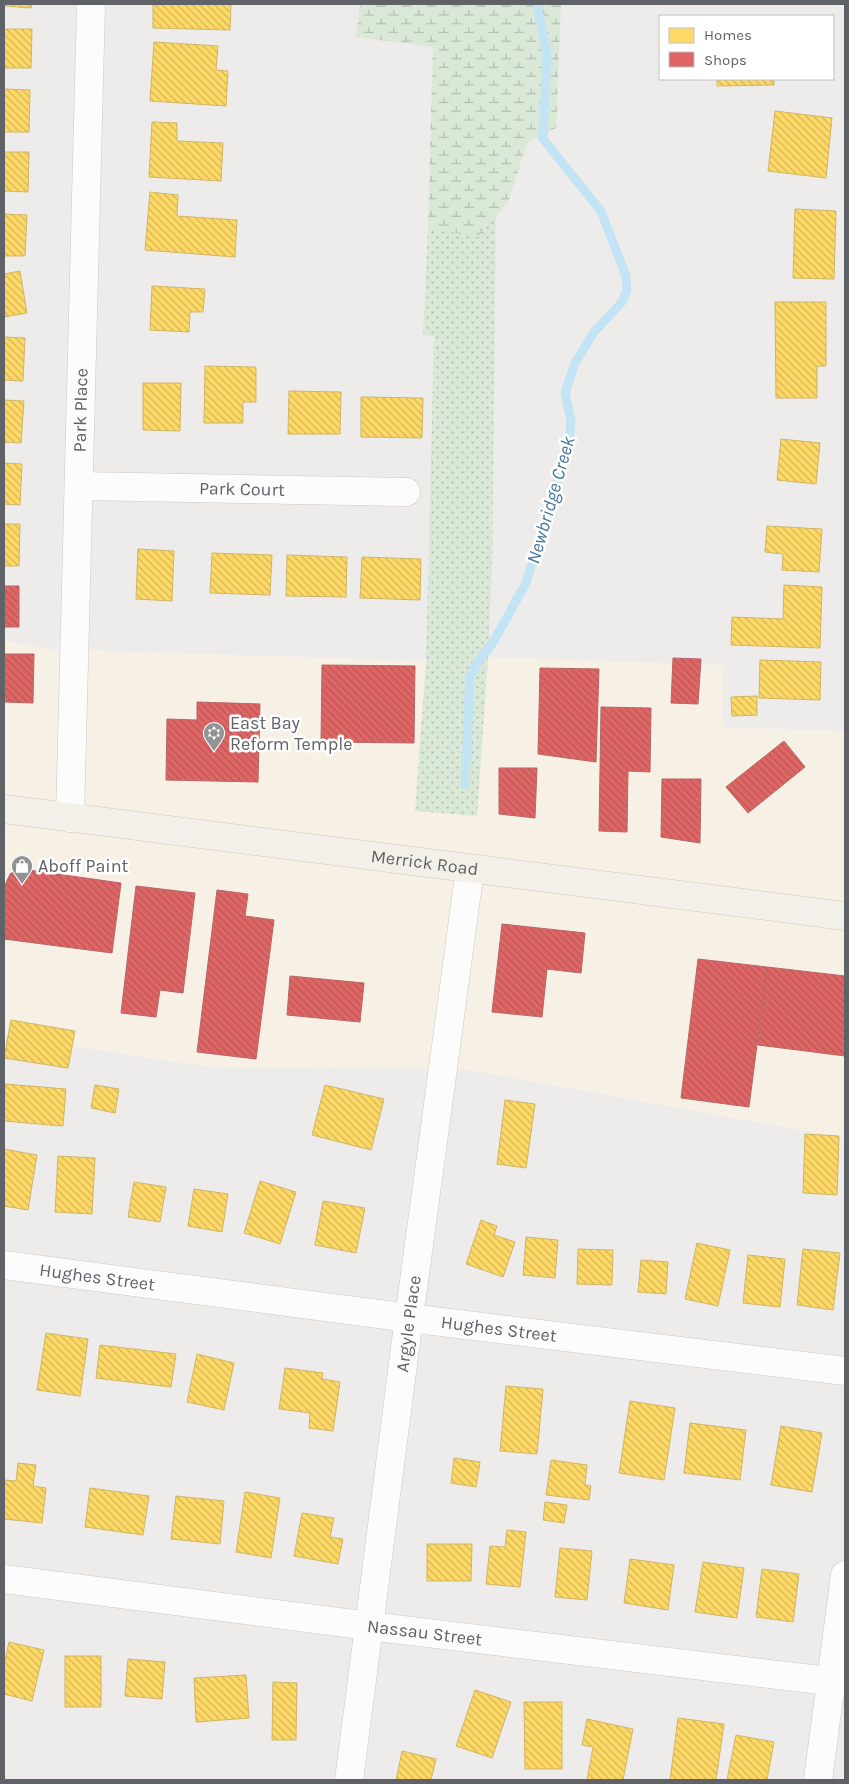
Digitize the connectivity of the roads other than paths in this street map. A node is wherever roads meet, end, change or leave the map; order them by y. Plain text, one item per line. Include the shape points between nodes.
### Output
1 (91, 4) edge
2 (80, 486) junction
3 (406, 492) dead end
4 (4, 809) edge
5 (70, 818) junction
6 (470, 869) junction
7 (845, 916) edge
8 (4, 1265) edge
9 (409, 1318) junction
10 (845, 1371) edge
11 (845, 1576) edge
12 (4, 1579) edge
13 (369, 1626) junction
14 (838, 1682) edge
15 (349, 1780) edge
16 (818, 1780) edge

1 - 2 street, Park Place
2 - 3 street, Park Court
2 - 5 street, Park Place
4 - 5 main road, Merrick Road
5 - 6 main road, Merrick Road
6 - 7 main road, Merrick Road
6 - 9 street, Argyle Place
8 - 9 street, Hughes Street
9 - 10 street, Hughes Street
9 - 13 street, Argyle Place
11 - 14 street
12 - 13 street, Nassau Street
13 - 14 street, Nassau Street
13 - 15 street, Argyle Place
14 - 16 street

